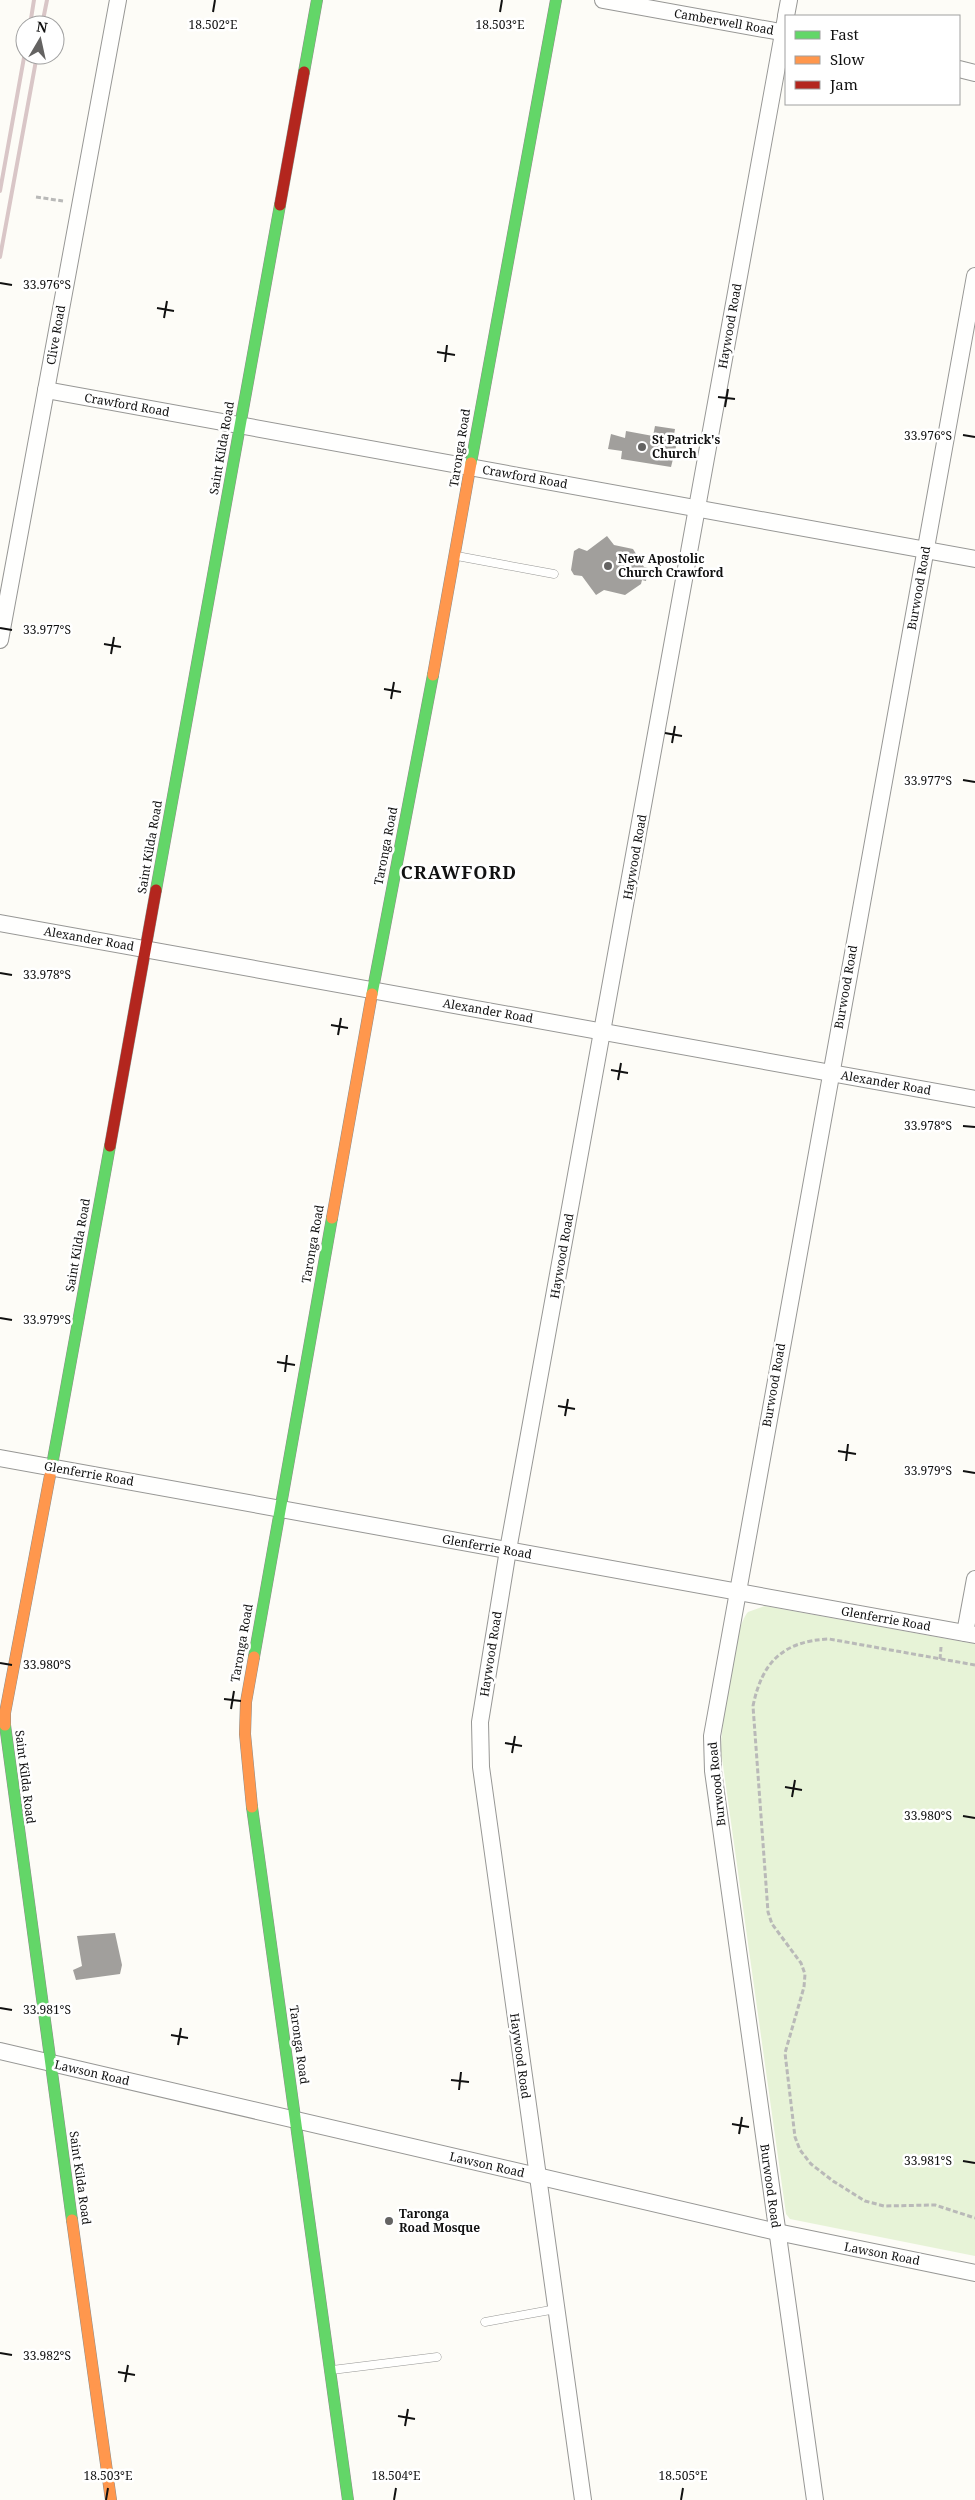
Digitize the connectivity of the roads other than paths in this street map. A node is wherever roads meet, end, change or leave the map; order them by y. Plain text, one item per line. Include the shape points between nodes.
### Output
1 (118, 0) edge
2 (317, 0) edge
3 (556, 0) edge
4 (603, 0) edge
5 (789, 0) edge
6 (787, 15) edge
7 (785, 25) edge
8 (785, 30) edge
9 (960, 69) edge
10 (975, 73) edge
11 (975, 276) edge
12 (46, 390) junction
13 (240, 426) junction
14 (470, 467) junction
15 (698, 509) junction
16 (926, 550) junction
17 (455, 556) junction
18 (975, 559) edge
19 (554, 574) dead end
20 (0, 640) edge
21 (0, 923) edge
22 (146, 949) junction
23 (373, 990) junction
24 (603, 1032) junction
25 (831, 1073) junction
26 (975, 1099) edge
27 (0, 1458) edge
28 (52, 1467) junction
29 (280, 1509) junction
30 (508, 1550) junction
31 (975, 1579) edge
32 (737, 1592) junction
33 (970, 1634) edge
34 (0, 2051) edge
35 (51, 2063) junction
36 (295, 2120) junction
37 (536, 2176) junction
38 (777, 2232) junction
39 (975, 2273) edge
40 (556, 2309) junction
41 (486, 2322) dead end
42 (438, 2357) dead end
43 (330, 2371) junction
44 (111, 2500) edge
45 (348, 2500) edge
46 (583, 2500) edge
47 (815, 2500) edge

1 - 12 street, Clive Road
2 - 13 street, Saint Kilda Road
3 - 14 street, Taronga Road
4 - 7 street, Camberwell Road
5 - 6 street, Haywood Road
8 - 15 street, Haywood Road
9 - 10 street
11 - 16 street, Burwood Road
12 - 13 street, Crawford Road
12 - 20 street, Clive Road
13 - 14 street, Crawford Road
13 - 22 street, Saint Kilda Road
14 - 15 street, Crawford Road
14 - 17 street, Taronga Road
15 - 16 street, Crawford Road
15 - 24 street, Haywood Road
16 - 18 street, Crawford Road
16 - 25 street, Burwood Road
17 - 19 lane
17 - 23 street, Taronga Road
21 - 22 street, Alexander Road
22 - 23 street, Alexander Road
22 - 28 street, Saint Kilda Road
23 - 24 street, Alexander Road
23 - 29 street, Taronga Road
24 - 25 street, Alexander Road
24 - 30 street, Haywood Road
25 - 26 street, Alexander Road
25 - 32 street, Burwood Road
27 - 28 street, Glenferrie Road
28 - 29 street, Glenferrie Road
28 - 35 street, Saint Kilda Road via 5,1725
29 - 30 street, Glenferrie Road
29 - 36 street, Taronga Road via 248,1685 245,1734 248,1777
30 - 32 street, Glenferrie Road
30 - 37 street, Haywood Road via 481,1715 480,1752
31 - 33 street
32 - 33 street, Glenferrie Road
32 - 38 street, Burwood Road via 714,1722 713,1771
34 - 35 street, Lawson Road
35 - 36 street, Lawson Road
35 - 44 street, Saint Kilda Road
36 - 37 street, Lawson Road
36 - 43 street, Taronga Road
37 - 38 street, Lawson Road
37 - 40 street, Haywood Road
38 - 39 street, Lawson Road
38 - 47 street, Burwood Road
40 - 41 lane
40 - 46 street, Haywood Road
42 - 43 lane
43 - 45 street, Taronga Road

